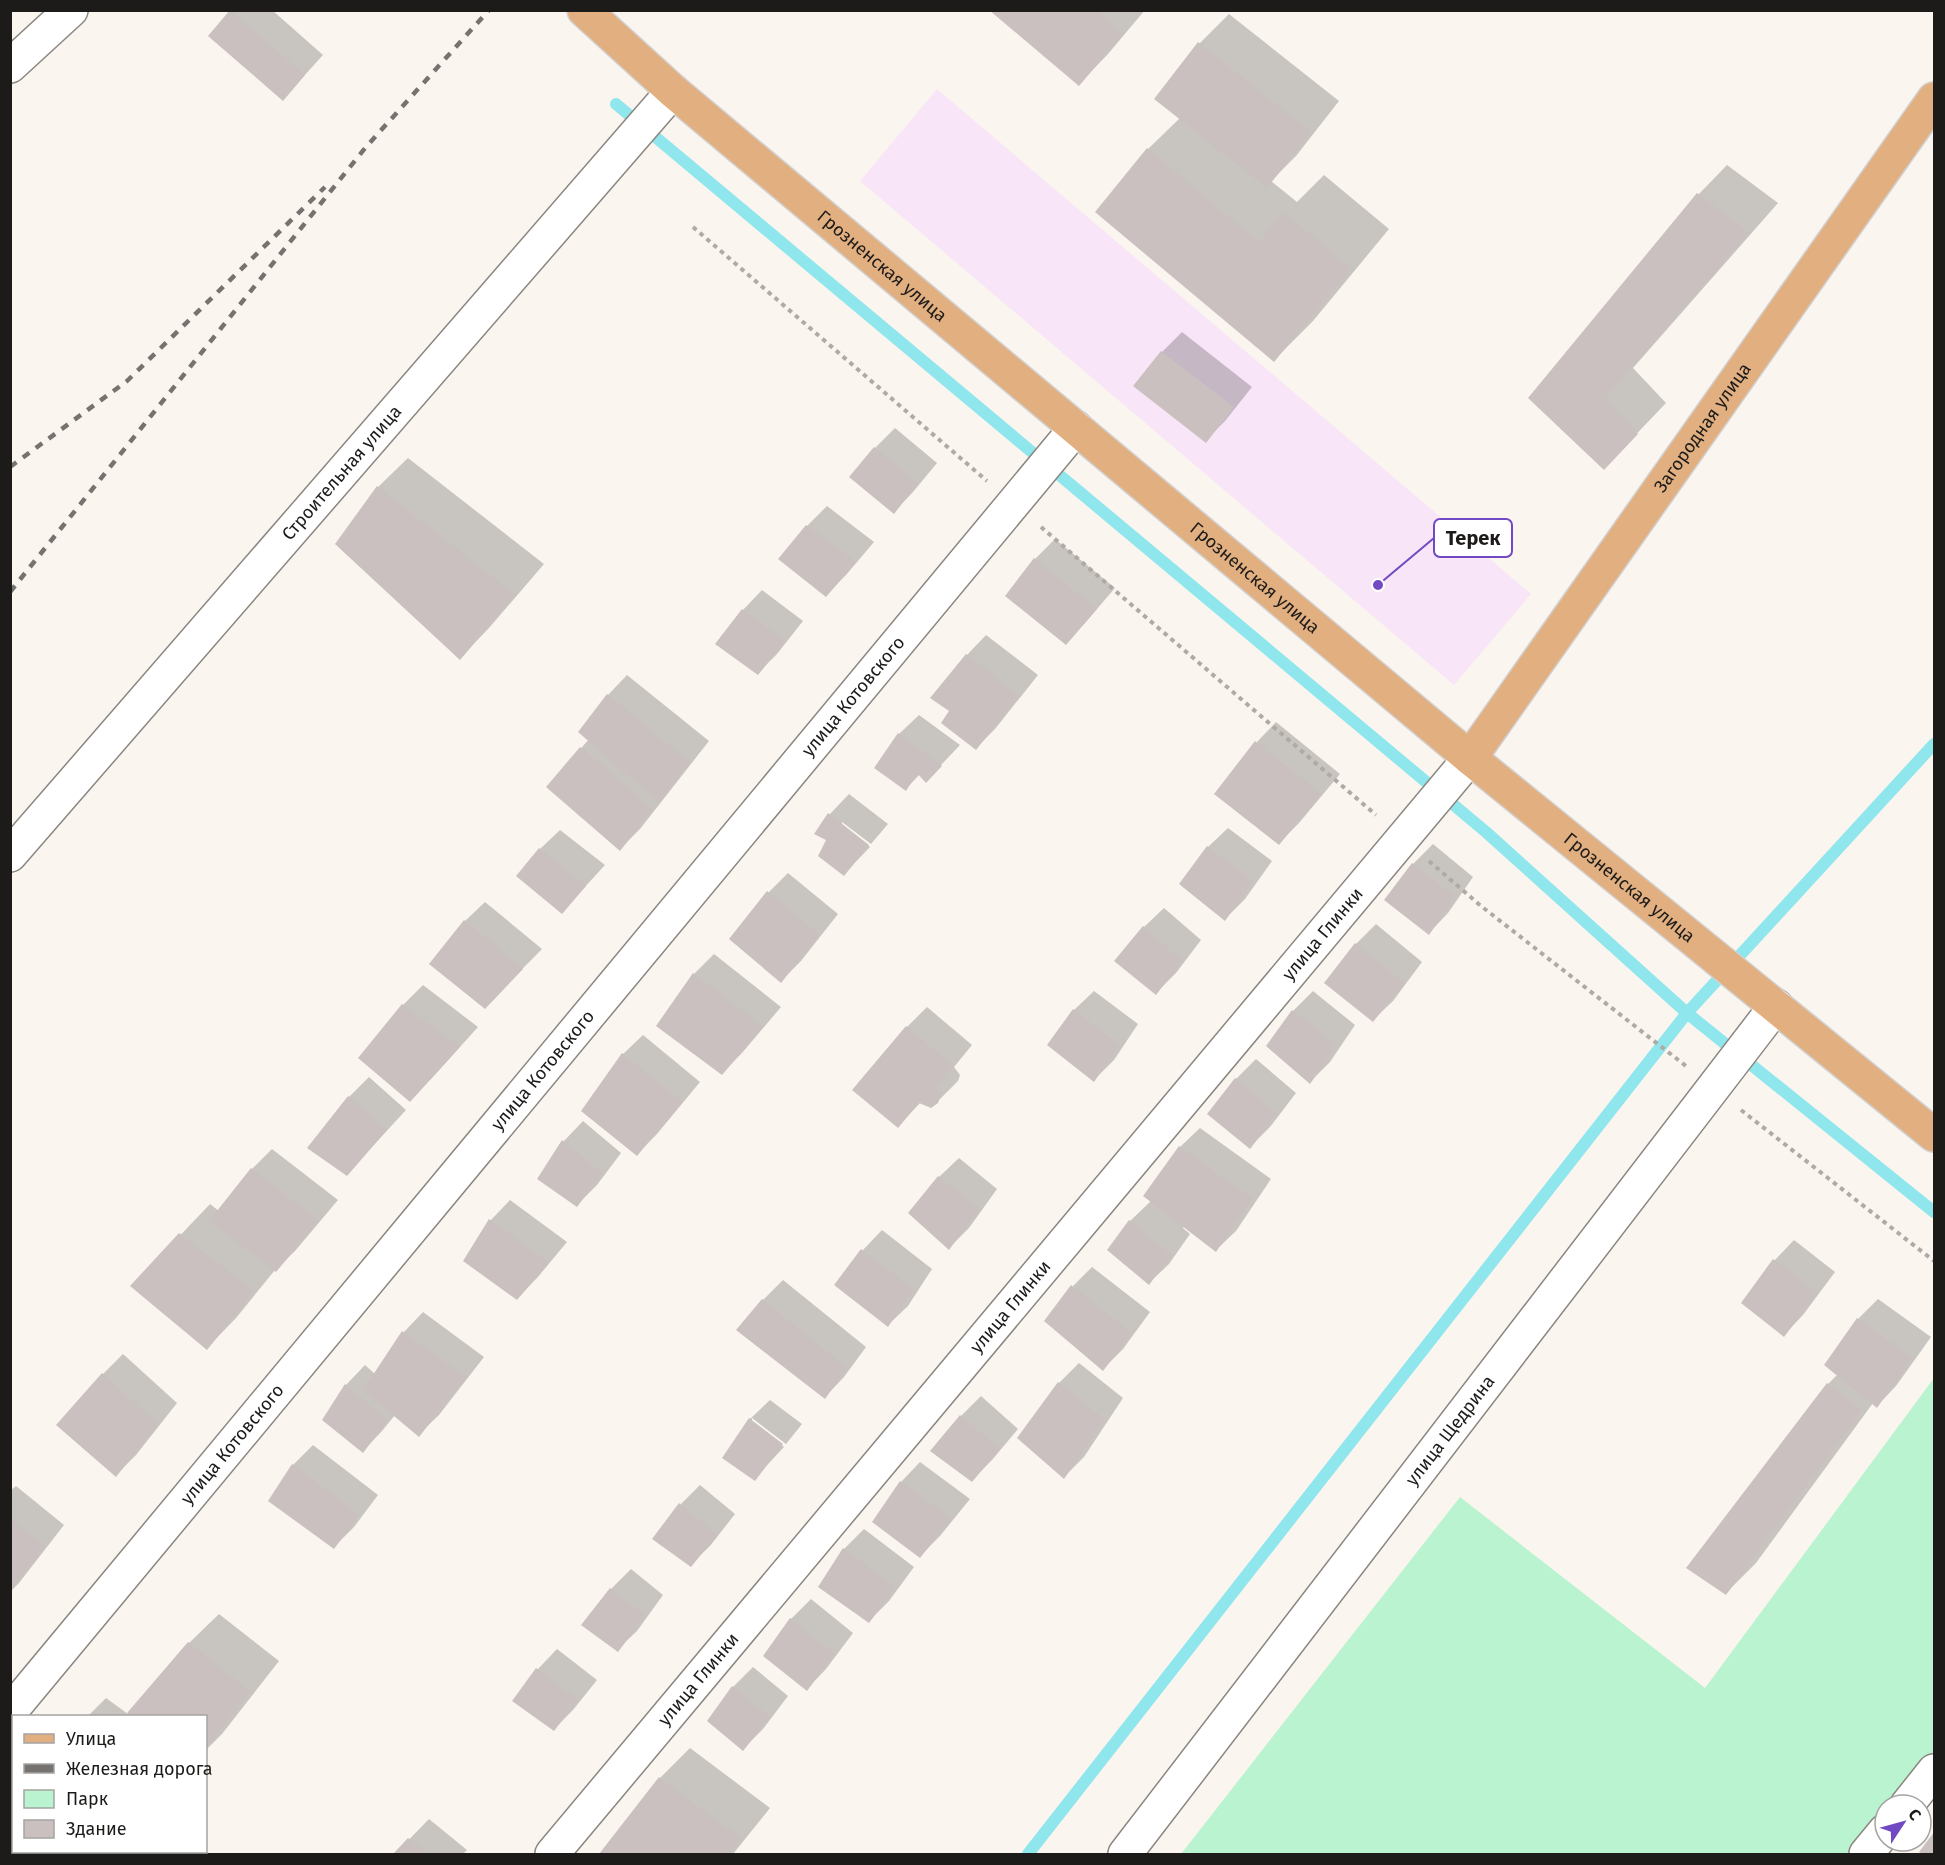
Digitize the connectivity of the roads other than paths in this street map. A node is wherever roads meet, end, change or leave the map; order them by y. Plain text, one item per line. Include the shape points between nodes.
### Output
1 (71, 10) edge
2 (584, 10) edge
3 (10, 66) edge
4 (673, 91) junction
5 (1935, 99) edge
6 (1076, 428) junction
7 (1470, 758) junction
8 (10, 855) edge
9 (1776, 1006) junction
10 (1935, 1135) edge
11 (16, 1693) edge
12 (1935, 1771) edge
13 (1917, 1793) edge
14 (552, 1854) edge
15 (1125, 1854) edge

1 - 3 street
2 - 4 main road, Грозненская улица
4 - 6 main road, Грозненская улица
4 - 8 street, Строительная улица
5 - 7 main road, Загородная улица
6 - 7 main road, Грозненская улица
6 - 11 street, улица Котовского
7 - 9 main road, Грозненская улица
7 - 14 street, улица Глинки
9 - 10 main road, Грозненская улица
9 - 15 street, улица Щедрина
12 - 13 street

